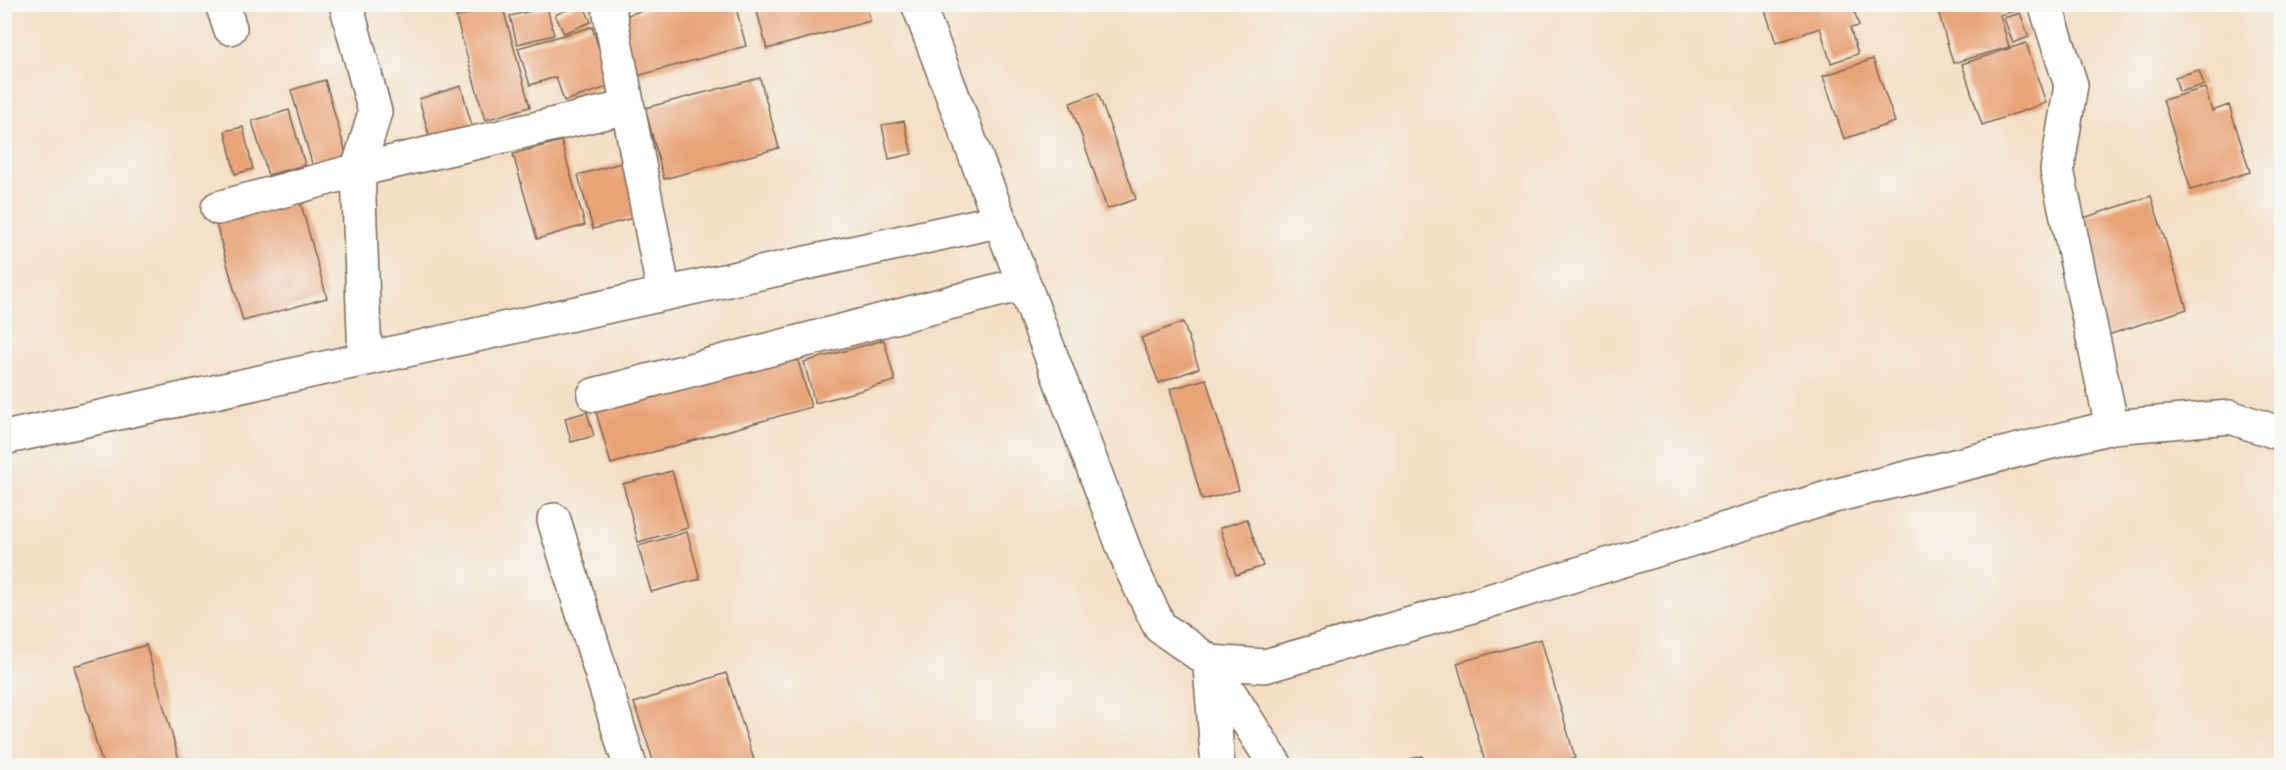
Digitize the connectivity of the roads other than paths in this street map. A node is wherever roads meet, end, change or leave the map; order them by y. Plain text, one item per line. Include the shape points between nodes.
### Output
1 (346, 4) edge
2 (608, 4) edge
3 (918, 4) edge
4 (2046, 4) edge
5 (628, 107) junction
6 (358, 170) junction
7 (218, 208) dead end
8 (998, 221) junction
9 (1022, 284) junction
10 (664, 294) junction
11 (365, 359) junction
12 (594, 395) dead end
13 (2112, 426) junction
14 (2281, 433) edge
15 (4, 438) edge
16 (554, 520) dead end
17 (1210, 662) junction
18 (630, 765) edge
19 (1218, 765) edge
20 (1276, 765) edge

1 - 6 street via 375,112
2 - 5 street
3 - 8 street
4 - 13 street via 2071,85 2057,170
5 - 6 street
5 - 10 street
6 - 7 street
6 - 11 street
8 - 9 street
8 - 10 street
9 - 12 street
9 - 17 street via 1132,570 1160,627
10 - 11 street
11 - 15 street
13 - 14 street via 2230,417
13 - 17 street via 1834,496 1265,666
16 - 18 street
17 - 19 street
17 - 20 street

